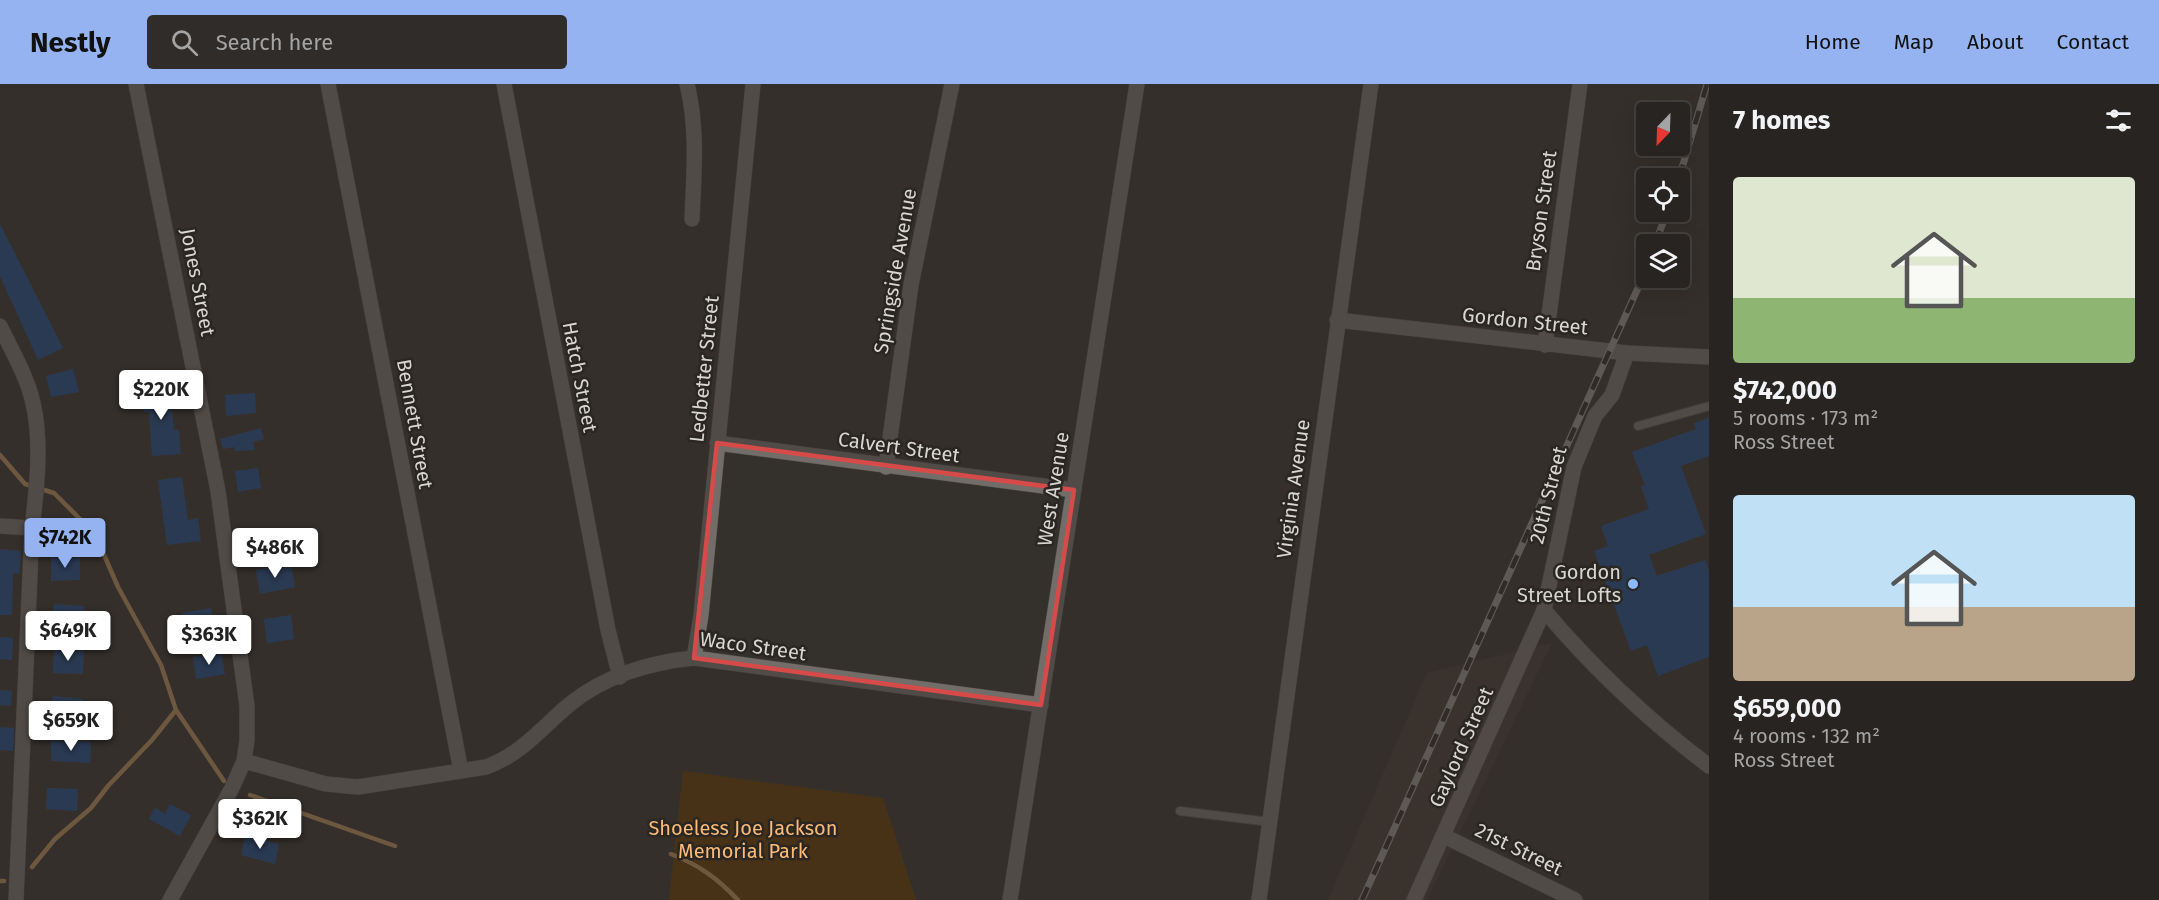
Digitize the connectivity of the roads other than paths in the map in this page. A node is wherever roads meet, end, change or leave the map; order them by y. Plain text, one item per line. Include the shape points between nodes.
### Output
1 (136, 84) edge
2 (328, 84) edge
3 (504, 84) edge
4 (687, 84) edge
5 (753, 84) edge
6 (952, 84) edge
7 (1137, 84) edge
8 (1371, 84) edge
9 (1580, 84) edge
10 (692, 219) dead end
11 (1337, 320) junction
12 (0, 327) edge
13 (1545, 345) junction
14 (1627, 353) junction
15 (1709, 359) edge
16 (1709, 406) edge
17 (1638, 426) dead end
18 (717, 443) junction
19 (886, 467) junction
20 (1074, 490) junction
21 (0, 526) edge
22 (32, 528) junction
23 (1544, 610) junction
24 (694, 658) junction
25 (620, 677) junction
26 (1041, 705) junction
27 (244, 761) junction
28 (1709, 766) edge
29 (461, 771) junction
30 (1180, 811) dead end
31 (1270, 822) junction
32 (1444, 836) junction
33 (16, 900) edge
34 (170, 900) edge
35 (1010, 900) edge
36 (1259, 900) edge
37 (1414, 900) edge
38 (1575, 900) edge

1 - 27 street, Jones Street via 218,491 247,706
2 - 29 street, Bennett Street
3 - 25 street, Hatch Street
4 - 10 street via 694,116
5 - 18 street, Ledbetter Street
6 - 19 street, Springside Avenue via 911,285
7 - 20 street, West Avenue
8 - 11 street, Virginia Avenue
9 - 13 street, Bryson Street
11 - 13 street, Gordon Street
11 - 31 street, Virginia Avenue
12 - 22 street via 27,382 33,404 37,483
13 - 14 street, Gordon Street
14 - 15 street, Gordon Street
14 - 23 street, 20th Street via 1612,395 1595,416 1574,467
16 - 17 lane
18 - 19 street, Calvert Street
18 - 24 street, Ledbetter Street
19 - 20 street, Calvert Street
20 - 26 street, West Avenue
21 - 22 street
22 - 33 street
23 - 28 street via 1629,700
23 - 32 street, Gaylord Street
24 - 25 street, Waco Street via 648,665
24 - 26 street, Waco Street
25 - 29 street, Waco Street via 582,694 512,756 486,767
26 - 35 street, West Avenue
27 - 29 street, Waco Street via 326,784 358,787
27 - 34 street, Jones Street
30 - 31 lane
31 - 36 street, Virginia Avenue
32 - 37 street, Gaylord Street
32 - 38 street, 21st Street

